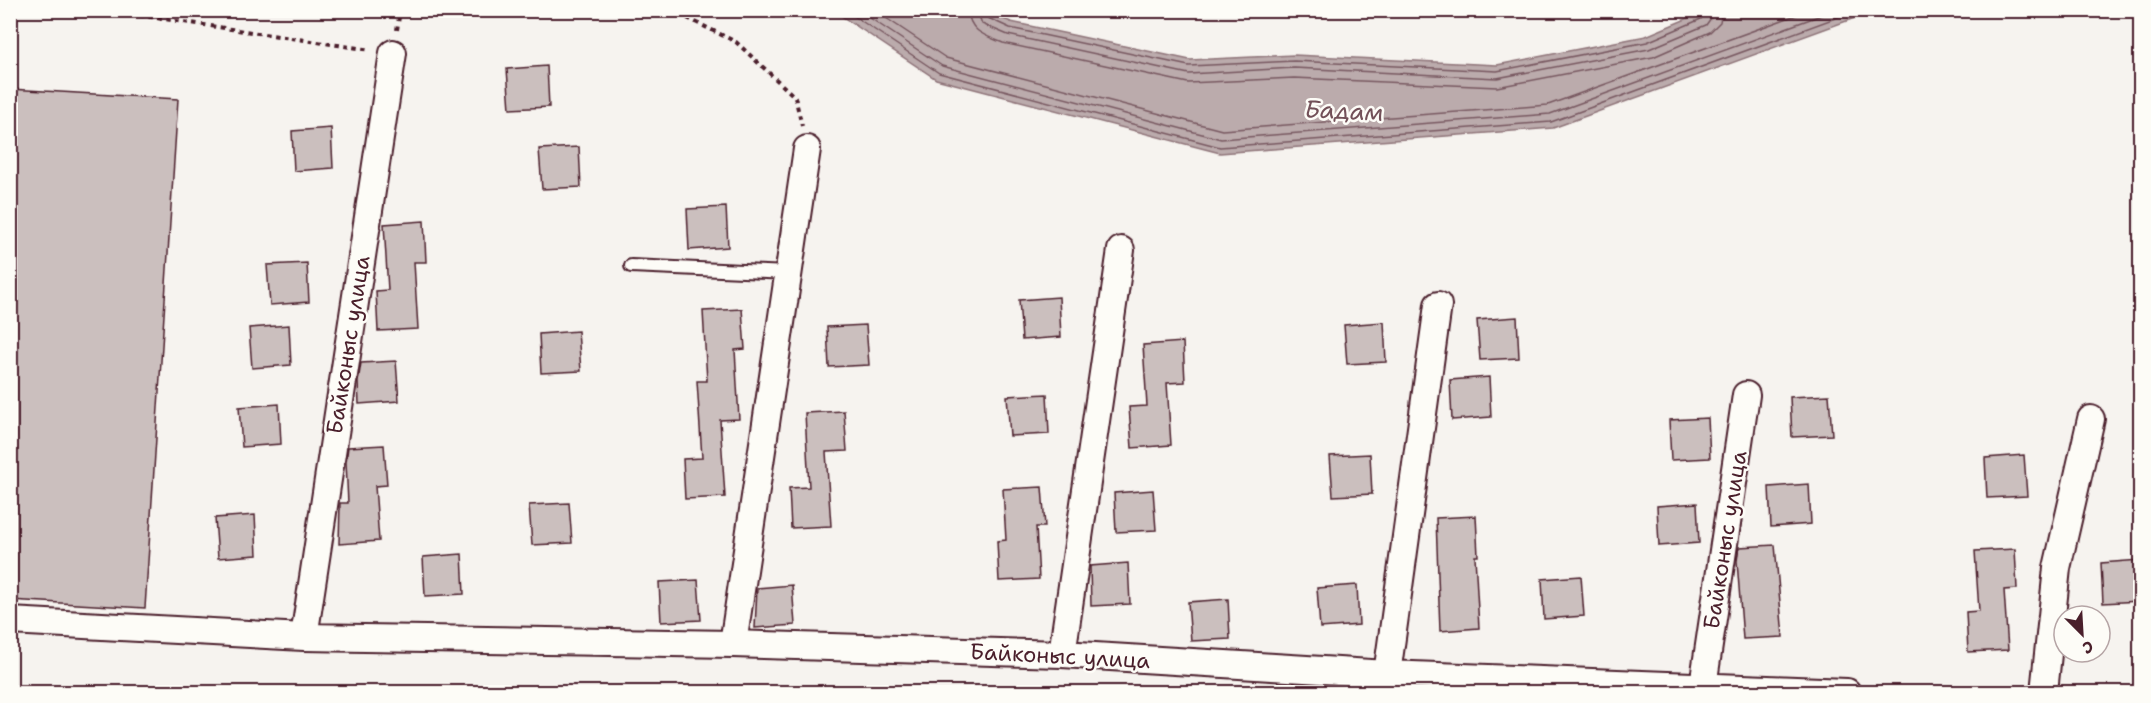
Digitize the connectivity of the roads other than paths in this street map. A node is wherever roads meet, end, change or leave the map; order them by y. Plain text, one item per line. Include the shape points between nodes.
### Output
1 (393, 53) road end
2 (807, 149) road end
3 (1121, 250) dead end
4 (631, 266) dead end
5 (788, 273) junction
6 (1438, 305) dead end
7 (1746, 395) dead end
8 (2091, 419) dead end
9 (10, 621) edge
10 (304, 637) junction
11 (733, 644) junction
12 (1062, 654) junction
13 (1387, 674) junction
14 (1703, 686) junction
15 (1847, 693) edge
16 (2044, 693) edge

1 - 10 street, Байконыс улица
2 - 5 street
3 - 12 street
4 - 5 lane
5 - 11 street
6 - 13 street
7 - 14 street, Байконыс улица
8 - 16 street via 2057,568
9 - 10 street, Байконыс улица
10 - 11 street, Байконыс улица
11 - 12 street, Байконыс улица
12 - 13 street, Байконыс улица
13 - 14 street, Байконыс улица
14 - 15 street, Байконыс улица

